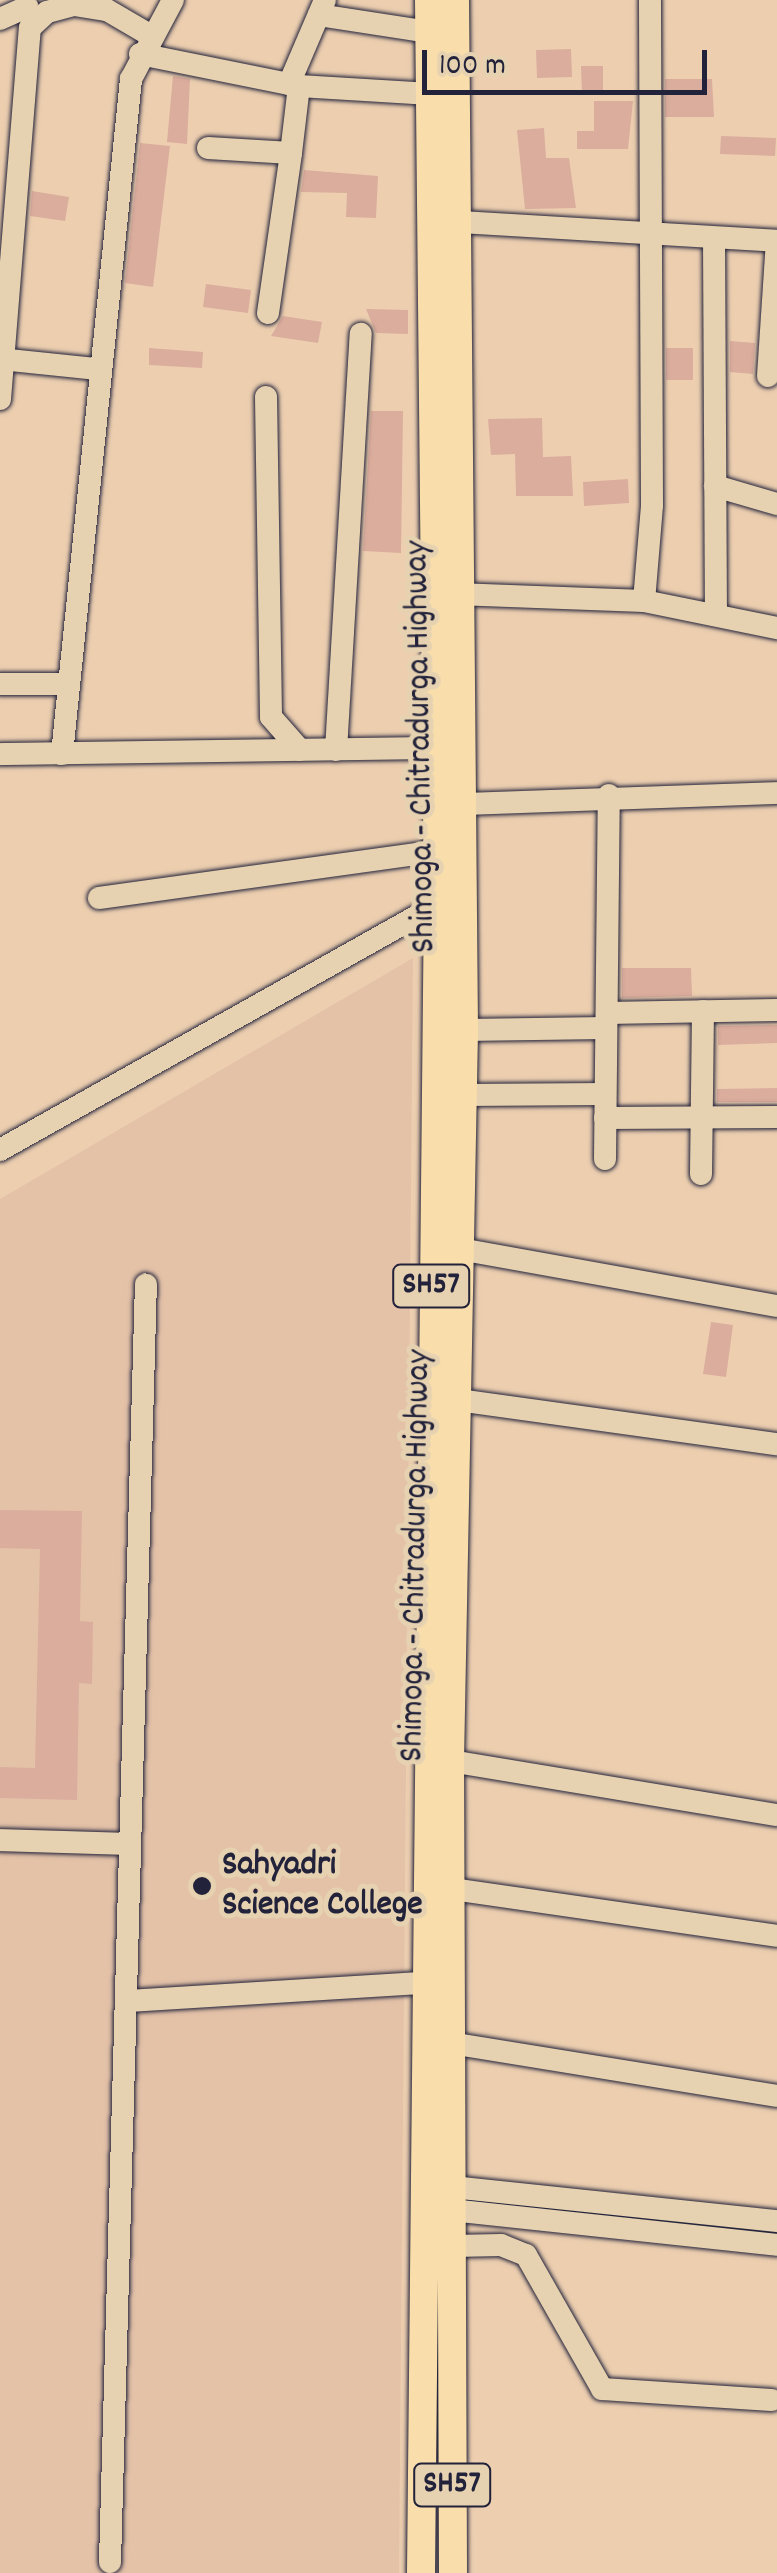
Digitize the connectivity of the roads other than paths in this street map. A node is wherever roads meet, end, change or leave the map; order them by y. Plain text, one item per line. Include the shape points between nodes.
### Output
1 (173, 0) edge
2 (429, 0) edge
3 (455, 0) edge
4 (650, 0) edge
5 (75, 3) edge
6 (322, 8) edge
7 (30, 9) edge
8 (0, 19) edge
9 (429, 32) junction
10 (145, 44) junction
11 (294, 86) junction
12 (431, 94) junction
13 (208, 148) dead end
14 (290, 153) junction
15 (444, 221) junction
16 (652, 236) junction
17 (714, 238) junction
18 (777, 241) edge
19 (268, 313) dead end
20 (361, 334) dead end
21 (2, 359) edge
22 (96, 369) junction
23 (768, 376) dead end
24 (266, 397) dead end
25 (0, 399) edge
26 (716, 486) junction
27 (777, 504) edge
28 (456, 594) junction
29 (644, 601) junction
30 (716, 615) junction
31 (777, 628) edge
32 (0, 684) edge
33 (68, 684) junction
34 (435, 748) junction
35 (300, 750) junction
36 (336, 750) junction
37 (0, 754) edge
38 (62, 754) junction
39 (777, 793) edge
40 (610, 795) junction
41 (462, 804) junction
42 (437, 850) junction
43 (100, 898) dead end
44 (450, 898) junction
45 (777, 1010) edge
46 (702, 1011) junction
47 (607, 1020) junction
48 (464, 1030) junction
49 (463, 1095) junction
50 (605, 1106) junction
51 (777, 1116) edge
52 (699, 1117) junction
53 (0, 1150) edge
54 (605, 1159) dead end
55 (702, 1174) dead end
56 (460, 1250) junction
57 (146, 1284) dead end
58 (777, 1306) edge
59 (458, 1400) junction
60 (777, 1444) edge
61 (450, 1760) junction
62 (777, 1815) edge
63 (0, 1840) edge
64 (126, 1844) junction
65 (452, 1888) junction
66 (777, 1936) edge
67 (425, 1984) junction
68 (127, 2001) junction
69 (425, 2038) junction
70 (455, 2044) junction
71 (777, 2096) edge
72 (452, 2199) junction
73 (777, 2220) edge
74 (777, 2245) edge
75 (453, 2246) junction
76 (772, 2400) dead end
77 (110, 2562) dead end
78 (420, 2573) edge
79 (453, 2573) edge

1 - 10 street
2 - 9 main road, Shimoga - Chitradurga Highway / SH57
3 - 15 main road, Shimoga - Chitradurga Highway / SH57
4 - 16 street
5 - 7 street
5 - 10 street via 108,10
6 - 9 street
6 - 11 street
7 - 8 street
7 - 21 street
9 - 12 main road, Shimoga - Chitradurga Highway / SH57
10 - 11 street
10 - 22 street
11 - 12 street
11 - 14 street
12 - 15 main road, Shimoga - Chitradurga Highway / SH57
13 - 14 street
14 - 19 street
15 - 16 street
15 - 28 main road, Shimoga - Chitradurga Highway / SH57
15 - 34 main road, Shimoga - Chitradurga Highway / SH57
16 - 17 street
16 - 29 street
17 - 18 street
17 - 26 street
18 - 23 street
20 - 36 street
21 - 22 street
21 - 25 street
22 - 33 street
24 - 35 street via 271,717
26 - 27 street
26 - 30 street
28 - 29 street
28 - 41 main road, Shimoga - Chitradurga Highway / SH57
29 - 30 street
30 - 31 street
32 - 33 street
33 - 38 street
34 - 36 street
34 - 42 main road, Shimoga - Chitradurga Highway / SH57
35 - 36 street
35 - 38 street
37 - 38 street
39 - 40 street
40 - 41 street
40 - 47 street
41 - 44 main road, Shimoga - Chitradurga Highway / SH57
42 - 43 street
42 - 44 main road, Shimoga - Chitradurga Highway / SH57
44 - 48 main road, Shimoga - Chitradurga Highway / SH57
44 - 53 street
44 - 67 main road, Shimoga - Chitradurga Highway / SH57
45 - 46 street
46 - 47 street
46 - 52 street
47 - 48 street
47 - 50 street
48 - 49 main road, Shimoga - Chitradurga Highway / SH57
49 - 50 street
49 - 56 main road, Shimoga - Chitradurga Highway / SH57
50 - 52 street
50 - 54 street
51 - 52 street
52 - 55 street
56 - 58 street
56 - 59 main road, Shimoga - Chitradurga Highway / SH57
57 - 64 street
59 - 60 street
59 - 61 main road, Shimoga - Chitradurga Highway / SH57
61 - 62 street
61 - 65 main road, Shimoga - Chitradurga Highway / SH57
63 - 64 street
64 - 68 street
65 - 66 street
65 - 70 main road, Shimoga - Chitradurga Highway / SH57
67 - 68 street
67 - 69 main road, Shimoga - Chitradurga Highway / SH57
68 - 77 street
69 - 70 street
69 - 78 main road, Shimoga - Chitradurga Highway / SH57
70 - 71 street
70 - 72 main road, Shimoga - Chitradurga Highway / SH57
72 - 73 street
72 - 74 street
72 - 75 main road, Shimoga - Chitradurga Highway / SH57
75 - 76 street via 501,2245 526,2254 602,2389
75 - 79 main road, Shimoga - Chitradurga Highway / SH57

